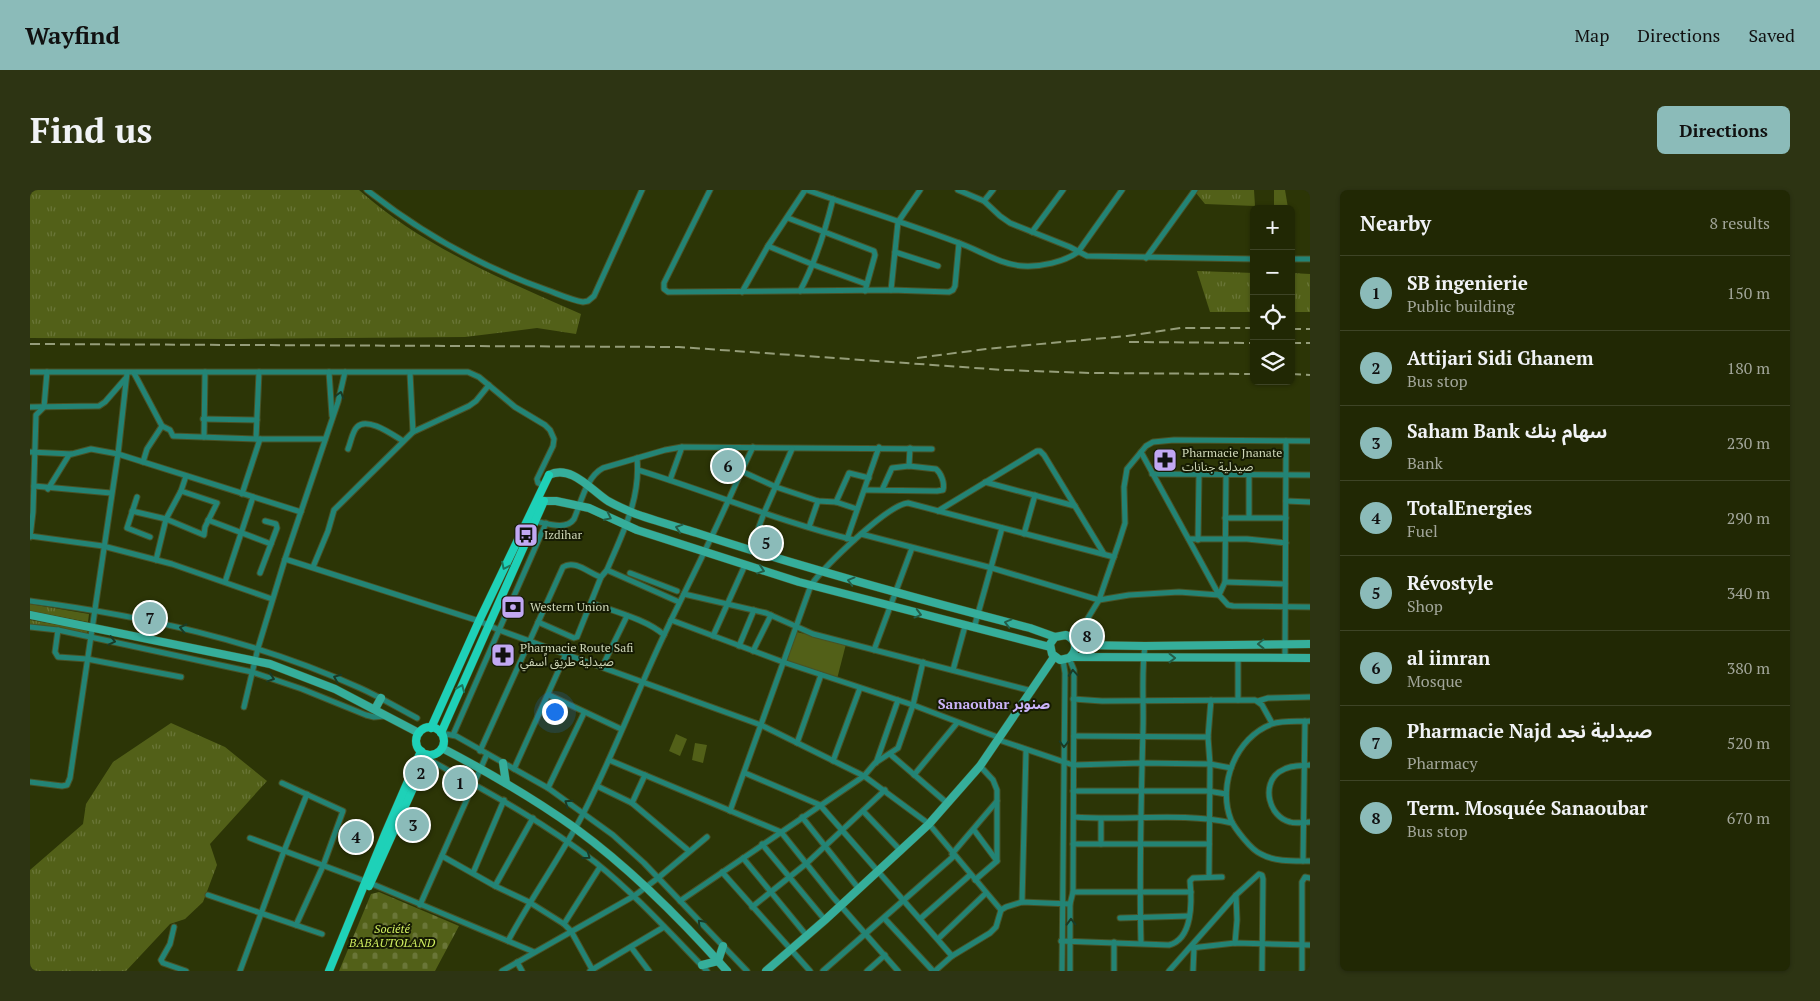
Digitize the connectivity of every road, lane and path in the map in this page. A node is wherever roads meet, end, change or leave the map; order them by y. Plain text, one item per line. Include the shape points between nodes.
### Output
1 (367, 190) edge
2 (642, 190) edge
3 (710, 190) edge
4 (806, 190) edge
5 (920, 190) edge
6 (958, 190) edge
7 (979, 190) edge
8 (993, 190) edge
9 (1064, 190) edge
10 (1122, 190) edge
11 (1195, 190) edge
12 (975, 196) junction
13 (833, 199) junction
14 (984, 201) junction
15 (788, 218) junction
16 (898, 222) junction
17 (825, 232) junction
18 (1032, 232) junction
19 (959, 242) junction
20 (768, 246) junction
21 (895, 252) junction
22 (1078, 252) junction
23 (1146, 258) junction
24 (1250, 259) edge
25 (1295, 259) edge
26 (1310, 259) edge
27 (814, 265) junction
28 (938, 266) dead end
29 (866, 284) junction
30 (891, 290) junction
31 (800, 291) junction
32 (865, 291) junction
33 (742, 292) junction
34 (30, 372) edge
35 (47, 372) junction
36 (205, 372) junction
37 (259, 372) junction
38 (329, 372) junction
39 (345, 372) junction
40 (134, 373) junction
41 (410, 373) junction
42 (126, 375) junction
43 (489, 385) junction
44 (44, 407) junction
45 (30, 408) edge
46 (36, 415) junction
47 (332, 417) junction
48 (203, 419) junction
49 (257, 420) junction
50 (162, 426) junction
51 (413, 432) junction
52 (204, 437) junction
53 (258, 439) junction
54 (325, 439) junction
55 (404, 440) junction
56 (1286, 441) junction
57 (1310, 441) edge
58 (682, 447) junction
59 (753, 447) junction
60 (879, 447) junction
61 (910, 448) junction
62 (348, 449) dead end
63 (792, 449) junction
64 (932, 449) dead end
65 (32, 452) edge
66 (1141, 452) junction
67 (72, 454) junction
68 (118, 454) junction
69 (637, 458) junction
70 (143, 462) junction
71 (909, 466) junction
72 (638, 470) junction
73 (741, 471) junction
74 (1152, 474) junction
75 (1199, 475) junction
76 (1226, 475) junction
77 (1249, 475) junction
78 (1286, 475) junction
79 (1310, 475) edge
80 (186, 476) junction
81 (869, 478) junction
82 (670, 480) junction
83 (985, 482) junction
84 (543, 485) junction
85 (34, 486) junction
86 (588, 486) junction
87 (776, 487) junction
88 (48, 489) junction
89 (865, 490) junction
90 (882, 490) junction
91 (182, 491) junction
92 (912, 491) junction
93 (112, 493) junction
94 (242, 494) junction
95 (1035, 495) junction
96 (137, 496) dead end
97 (253, 497) junction
98 (728, 500) junction
99 (818, 501) junction
100 (1286, 501) junction
101 (836, 502) junction
102 (1310, 502) edge
103 (908, 503) junction
104 (1075, 506) junction
105 (579, 507) junction
106 (857, 509) junction
107 (132, 511) junction
108 (938, 511) junction
109 (301, 512) junction
110 (632, 512) junction
111 (764, 513) junction
112 (1249, 517) junction
113 (1226, 518) junction
114 (1286, 518) junction
115 (166, 519) junction
116 (208, 520) junction
117 (265, 521) dead end
118 (534, 521) junction
119 (546, 523) junction
120 (626, 526) junction
121 (809, 527) junction
122 (1002, 528) junction
123 (240, 533) junction
124 (861, 534) junction
125 (1024, 534) junction
126 (30, 537) edge
127 (150, 537) dead end
128 (711, 538) junction
129 (847, 538) junction
130 (1226, 538) junction
131 (1190, 539) junction
132 (854, 540) junction
133 (1198, 540) junction
134 (1286, 543) junction
135 (271, 544) junction
136 (103, 546) junction
137 (912, 548) junction
138 (750, 550) junction
139 (704, 552) junction
140 (1104, 554) junction
141 (1114, 557) junction
142 (285, 558) junction
143 (156, 560) junction
144 (745, 565) junction
145 (313, 567) junction
146 (992, 568) junction
147 (606, 570) junction
148 (821, 572) junction
149 (260, 573) dead end
150 (630, 573) dead end
151 (602, 577) junction
152 (225, 582) junction
153 (656, 582) junction
154 (1226, 582) junction
155 (1285, 584) junction
156 (811, 585) junction
157 (652, 590) junction
158 (677, 590) dead end
159 (895, 593) junction
160 (684, 594) junction
161 (1220, 595) junction
162 (272, 599) junction
163 (1098, 600) junction
164 (30, 601) edge
165 (679, 602) junction
166 (592, 604) junction
167 (727, 604) junction
168 (1285, 606) junction
169 (1310, 606) edge
170 (890, 607) junction
171 (754, 610) junction
172 (94, 611) junction
173 (30, 615) edge
174 (771, 615) junction
175 (978, 615) junction
176 (628, 616) junction
177 (672, 620) junction
178 (479, 621) junction
179 (538, 622) junction
180 (488, 625) junction
181 (965, 626) junction
182 (30, 627) edge
183 (91, 627) junction
184 (796, 627) junction
185 (974, 628) junction
186 (58, 630) junction
187 (499, 630) junction
188 (664, 635) junction
189 (90, 636) junction
190 (713, 636) junction
191 (1055, 637) junction
192 (529, 642) junction
193 (1074, 642) junction
194 (1285, 644) junction
195 (1310, 644) edge
196 (739, 646) junction
197 (1145, 646) junction
198 (1050, 647) junction
199 (258, 648) junction
200 (874, 650) junction
201 (753, 651) junction
202 (566, 654) junction
203 (1054, 657) junction
204 (1068, 658) junction
205 (1143, 658) junction
206 (1285, 658) junction
207 (1310, 658) edge
208 (87, 659) junction
209 (1238, 659) junction
210 (255, 660) junction
211 (783, 662) junction
212 (924, 662) junction
213 (602, 667) junction
214 (953, 670) junction
215 (252, 672) junction
216 (821, 675) junction
217 (181, 677) dead end
218 (644, 681) junction
219 (860, 688) junction
220 (1032, 691) junction
221 (549, 695) junction
222 (1310, 697) edge
223 (381, 698) junction
224 (1073, 698) junction
225 (898, 700) junction
226 (1144, 700) junction
227 (1211, 700) junction
228 (1238, 700) junction
229 (1258, 701) junction
230 (913, 705) junction
231 (244, 707) dead end
232 (375, 709) junction
233 (584, 713) junction
234 (387, 715) junction
235 (417, 718) dead end
236 (1308, 721) edge
237 (957, 723) junction
238 (1272, 724) junction
239 (761, 725) junction
240 (431, 728) junction
241 (621, 729) junction
242 (419, 733) junction
243 (441, 733) junction
244 (453, 735) junction
245 (1074, 736) junction
246 (1143, 736) junction
247 (1208, 737) junction
248 (999, 739) junction
249 (797, 743) junction
250 (442, 748) junction
251 (480, 751) junction
252 (1026, 751) junction
253 (487, 754) junction
254 (890, 754) junction
255 (425, 755) junction
256 (609, 760) junction
257 (833, 761) junction
258 (503, 763) junction
259 (876, 763) junction
260 (1064, 763) junction
261 (1142, 763) junction
262 (1210, 764) junction
263 (1073, 765) junction
264 (980, 766) junction
265 (1307, 766) edge
266 (1231, 768) junction
267 (480, 769) junction
268 (514, 769) junction
269 (745, 773) junction
270 (645, 775) junction
271 (914, 775) junction
272 (864, 776) junction
273 (30, 782) edge
274 (282, 783) dead end
275 (506, 783) junction
276 (474, 784) junction
277 (597, 786) junction
278 (548, 788) junction
279 (885, 790) junction
280 (1073, 791) junction
281 (1142, 791) junction
282 (1208, 791) junction
283 (308, 794) junction
284 (1226, 794) junction
285 (504, 800) junction
286 (997, 801) junction
287 (632, 802) junction
288 (947, 803) junction
289 (820, 805) junction
290 (730, 811) junction
291 (863, 811) junction
292 (583, 814) junction
293 (802, 817) junction
294 (1074, 817) junction
295 (533, 818) junction
296 (1141, 818) junction
297 (1209, 818) junction
298 (1101, 819) junction
299 (1302, 822) junction
300 (1310, 822) edge
301 (1232, 823) junction
302 (929, 824) junction
303 (575, 828) junction
304 (974, 830) junction
305 (842, 831) junction
306 (781, 832) junction
307 (707, 837) dead end
308 (250, 838) dead end
309 (568, 842) junction
310 (762, 844) junction
311 (1073, 844) junction
312 (1101, 844) junction
313 (1141, 844) junction
314 (1209, 844) junction
315 (824, 847) junction
316 (284, 851) junction
317 (690, 851) junction
318 (901, 851) junction
319 (953, 855) junction
320 (442, 856) junction
321 (743, 858) junction
322 (997, 861) junction
323 (1303, 861) junction
324 (1310, 861) edge
325 (807, 863) junction
326 (323, 866) junction
327 (600, 867) junction
328 (877, 871) junction
329 (722, 872) junction
330 (473, 873) junction
331 (970, 875) junction
332 (789, 877) junction
333 (1209, 877) junction
334 (1222, 877) dead end
335 (658, 878) junction
336 (1310, 878) edge
337 (975, 880) junction
338 (367, 883) junction
339 (495, 886) junction
340 (646, 887) junction
341 (859, 889) junction
342 (771, 892) junction
343 (1073, 892) junction
344 (1191, 892) junction
345 (1141, 893) junction
346 (985, 894) junction
347 (208, 895) dead end
348 (1236, 895) junction
349 (634, 896) junction
350 (904, 900) junction
351 (680, 901) junction
352 (529, 902) junction
353 (1022, 902) junction
354 (1062, 903) junction
355 (1070, 904) junction
356 (420, 905) junction
357 (841, 906) junction
358 (752, 907) junction
359 (1001, 910) junction
360 (261, 913) junction
361 (1189, 916) junction
362 (884, 918) junction
363 (1120, 918) dead end
364 (1141, 918) junction
365 (920, 919) junction
366 (825, 920) junction
367 (564, 924) junction
368 (296, 925) junction
369 (174, 927) dead end
370 (664, 927) junction
371 (571, 932) junction
372 (322, 934) dead end
373 (866, 934) junction
374 (807, 936) junction
375 (938, 939) junction
376 (508, 941) junction
377 (1061, 941) junction
378 (1071, 941) junction
379 (1114, 942) junction
380 (1141, 943) junction
381 (1235, 943) junction
382 (1262, 944) junction
383 (1302, 945) junction
384 (1310, 945) edge
385 (723, 946) junction
386 (631, 947) junction
387 (1192, 948) junction
388 (791, 950) junction
389 (534, 952) junction
390 (885, 955) junction
391 (952, 956) junction
392 (718, 961) junction
393 (517, 962) junction
394 (704, 968) edge
395 (186, 971) edge
396 (240, 971) edge
397 (329, 971) edge
398 (334, 971) edge
399 (502, 971) edge
400 (522, 971) edge
401 (592, 971) edge
402 (649, 971) edge
403 (727, 971) edge
404 (746, 971) edge
405 (766, 971) edge
406 (810, 971) edge
407 (823, 971) edge
408 (867, 971) edge
409 (898, 971) edge
410 (934, 971) edge
411 (1062, 971) edge
412 (1070, 971) edge
413 (1114, 971) edge
414 (1168, 971) edge
415 (1192, 971) edge
416 (1262, 971) edge
417 (1302, 971) edge

1 - 2 street via 414,225 469,256 528,284 583,302 594,296
3 - 33 street via 664,283 664,289 668,292
4 - 13 street
4 - 15 street
5 - 16 street
6 - 12 street
7 - 12 street
8 - 14 street
9 - 18 street
10 - 22 street
11 - 23 street
12 - 14 street
13 - 16 street
13 - 17 street
14 - 18 street via 1005,220
15 - 17 street
15 - 20 street
16 - 19 street
16 - 21 street
17 - 27 street
17 - 29 street via 874,251
18 - 22 street
19 - 22 street via 1024,266 1046,264
19 - 30 street via 954,290
20 - 27 street
20 - 33 street
21 - 28 street
21 - 30 street
22 - 23 street via 1092,257
23 - 24 street
25 - 26 street
27 - 29 street
27 - 31 street
29 - 32 street
30 - 32 street
31 - 32 street
31 - 33 street
34 - 35 street
35 - 42 street
35 - 44 street
36 - 37 street
36 - 40 street
36 - 48 street
37 - 38 street
37 - 49 street
38 - 39 street
38 - 47 street
39 - 41 street
47 -> 39 street
40 - 42 street
40 - 50 street
41 - 43 street via 468,372
41 - 51 street
42 - 44 street via 99,406
42 - 68 street
43 - 51 street via 476,402
43 - 84 street via 552,433 553,446 537,479
44 - 45 street
44 - 46 street
45 - 46 street
46 - 65 street
47 - 54 street
48 - 49 street
48 - 52 street
49 - 53 street
50 - 52 street via 173,436
50 - 70 street via 147,449
51 - 55 street
52 - 53 street
53 - 54 street
53 - 94 street
54 - 109 street
55 - 62 street via 366,423 355,428
55 - 145 street via 334,510
56 - 57 street
56 - 66 street via 1174,440 1153,442
56 - 78 street
58 - 59 street
58 - 69 street
58 - 82 street
59 - 63 street
59 - 73 street
60 - 61 street
60 - 63 street
60 - 81 street
61 - 64 street
61 - 71 street
63 - 87 street
65 - 67 street
65 - 85 street
66 - 74 street
66 - 141 street via 1127,469 1125,523
67 - 68 street via 90,449
67 - 88 street
68 - 70 street
68 - 93 street
69 - 72 street
69 - 86 street via 600,469
70 - 80 street
71 - 90 street via 892,468
71 - 92 street via 936,468 944,486 940,491
72 - 82 street
72 - 110 street
73 - 87 street
73 - 98 street
74 - 75 street
74 - 131 street
75 - 76 street
75 - 133 street
76 - 77 street
76 - 113 street
77 - 78 street
77 - 112 street
78 - 79 street
78 - 100 street
80 - 91 street
80 - 94 street
81 - 89 street
81 - 101 street via 850,473
82 - 98 street
83 - 95 street
83 - 104 street via 1040,451
83 - 108 street
84 - 86 main road via 549,474 557,472 569,474
84 -> 178 main road
85 - 88 street
85 - 126 street
86 - 105 street
86 - 110 main road
87 - 99 street
87 - 111 street
88 - 93 street
89 - 90 street
89 - 106 street
90 - 92 street
91 - 115 street
91 - 116 street via 217,503
92 - 103 street
93 - 136 street
94 - 97 street
95 - 104 street
95 - 125 street
96 - 107 street
97 - 109 street
97 - 123 street
98 - 111 street
98 - 128 street
99 - 101 street
99 - 121 street
100 - 102 street
100 - 114 street
101 - 106 street
103 - 108 street
103 - 124 street via 898,506
104 - 140 street
105 - 118 main road via 553,500 544,501
105 - 119 street via 573,522 568,525
105 -> 120 main road
106 - 129 street
107 - 115 street
107 - 127 street via 127,529
108 - 122 street
109 - 142 street
110 - 120 street
128 -> 110 main road
111 - 121 street
111 - 138 street
112 - 113 street
112 - 114 street
113 - 130 street
114 - 134 street
115 - 116 street via 204,535
115 - 143 street
116 - 123 street
117 - 135 street via 277,526
118 - 119 street
118 - 180 main road
119 - 187 street
120 - 139 main road
120 - 147 street
121 - 129 street
122 - 125 street
122 - 146 street
123 - 135 street
123 - 152 street
124 - 132 street
124 - 137 street
125 - 140 street
126 - 136 street
128 - 138 main road
128 - 139 street
129 - 132 street
130 - 133 street
130 - 134 street
130 - 154 street
131 - 133 street
131 - 161 street
132 - 148 street
134 - 155 street
135 - 149 street
136 - 143 street
136 - 172 street
137 - 146 street
137 - 159 street
138 - 148 main road
139 - 144 main road
139 - 160 street
140 - 141 street
141 - 163 street
142 - 145 street
142 - 162 street
143 - 152 street
144 -> 156 main road
144 - 167 street
145 - 178 street
146 - 163 street
146 - 175 street
147 - 151 street
147 - 157 street
148 - 156 street
159 -> 148 main road
150 - 153 street
151 - 166 street
151 - 179 street via 566,565
152 - 162 street
153 - 157 street
153 - 158 street
154 - 155 street
154 - 161 street
155 - 168 street
156 - 170 main road
156 - 184 street
157 - 165 street
159 - 170 street
159 - 175 main road
160 - 165 street
160 - 167 street
161 - 163 street via 1179,592
161 - 168 street via 1233,606
162 - 199 street
163 - 193 street
164 - 172 street
165 - 177 street
166 - 176 street
166 - 179 street via 574,638
167 - 171 street
167 - 190 street
168 - 169 street
168 - 194 street
170 -> 181 main road
170 - 200 street
171 - 174 street
171 - 196 street
172 - 183 street
199 -> 172 street via 183,628
173 - 183 main road
174 - 184 street
174 - 201 street
175 - 185 street
191 -> 175 main road
176 - 188 street
176 - 213 street
177 - 188 street
177 - 190 street
178 - 180 street
178 - 240 main road
179 - 192 street
180 - 187 street
243 -> 180 main road
181 - 185 main road
181 - 214 street
182 - 186 street
183 - 189 street
183 - 210 main road
184 - 200 street
184 - 211 street
185 - 198 main road
186 - 189 street
186 - 208 street via 57,655
187 - 192 street
187 - 244 street
188 - 218 street
189 - 208 street
189 -> 215 street
190 - 196 street
191 - 193 main road via 1066,635
191 - 198 main road
192 - 202 street
192 - 251 street
193 - 197 main road
193 - 204 main road via 1075,652
194 - 195 main road
194 -> 197 main road
194 - 206 street
196 - 201 street
197 - 205 street
198 - 203 main road
199 - 210 street
223 -> 199 street
200 - 212 street
201 - 211 street
202 - 213 street
202 - 221 street
203 - 204 main road
203 - 220 main road
204 - 205 main road
224 -> 204 street via 1074,670
204 -> 260 street
205 -> 209 main road
205 - 226 street
206 - 207 main road
206 - 209 main road
208 - 217 street
208 - 273 street via 70,781 62,786
209 - 228 street
210 - 215 street
210 - 232 main road via 318,682
211 - 216 street
211 - 239 street
212 - 214 street
212 - 230 street
213 - 218 street
214 - 220 street
215 - 231 street
215 -> 234 street via 366,715
216 - 219 street
216 - 249 street
218 - 239 street
218 - 241 street
219 - 225 street
219 - 257 street
220 - 248 main road
221 - 233 street
221 - 268 street
222 - 229 street
223 - 232 main road
223 - 235 street
224 - 226 street
224 - 245 street
225 - 230 street
225 - 259 street
226 - 227 street
226 - 246 street
227 - 228 street
227 - 247 street
228 - 229 street
229 - 238 street
230 - 237 street
230 - 254 street via 898,748
232 - 234 main road
233 - 241 street
233 - 278 street
234 - 242 main road
236 - 238 street
236 - 265 street
237 - 248 street
237 - 271 street
238 - 266 street via 1248,741 1238,752
239 - 249 street
239 - 269 street
240 - 242 main road
240 - 243 main road
241 - 256 street
242 - 255 main road via 416,742
243 - 244 street
243 - 250 main road
244 - 251 street
245 - 246 street
245 - 263 street
246 - 247 street
246 - 261 street
247 - 262 street
248 - 252 street
248 - 264 main road
249 - 257 street
250 - 255 main road via 436,754
250 - 267 main road
251 - 253 street
252 - 260 street
252 - 353 street
253 - 258 street
253 - 267 street
254 - 259 street
254 - 271 street
255 - 276 street
255 - 338 main road
256 - 270 street
256 - 277 street
257 - 272 street
258 - 268 street
258 - 275 main road
259 - 272 street
260 - 263 street
260 - 354 street
261 - 262 street
261 - 263 street
261 - 281 street
262 - 266 street
262 - 282 street
263 - 280 street
264 - 286 street via 996,784
264 - 288 main road
265 - 299 street
265 - 299 street via 1292,766 1277,774 1268,792 1272,807 1280,817 1290,822
266 - 284 street
267 - 275 main road
267 - 276 street
268 - 278 street
269 - 289 street
269 - 290 street
270 - 287 street
270 - 290 street
271 - 288 street
272 - 279 street
272 - 289 street
274 - 283 street
275 - 303 main road
276 - 285 street
276 - 320 street
277 - 287 street
277 - 292 street
292 -> 278 street
279 - 291 street
279 - 302 street
280 - 281 street
280 - 294 street
281 - 282 street
281 - 296 street
282 - 284 street
282 - 297 street
283 - 316 street
283 - 326 street via 343,811
284 - 301 street
285 - 295 street
285 - 330 street
286 - 304 street
286 - 322 street
287 - 317 street
288 - 302 main road
289 - 293 street
289 - 305 street
290 - 306 street
291 - 305 street
291 - 318 street
292 - 303 street
292 - 335 street via 627,847
293 - 306 street
293 - 315 street
294 - 298 street
294 - 311 street
295 - 309 street
295 - 339 street
296 - 297 street
296 - 298 street
296 - 313 street
297 - 301 street
297 - 314 street
298 - 312 street
299 - 300 street
299 - 323 street
301 - 323 street via 1259,853 1273,859
302 - 318 main road
302 - 319 street
303 - 309 street
303 - 340 main road
304 - 319 street
304 - 322 street
305 - 315 street
305 - 328 street
306 - 310 street
306 - 325 street
307 - 317 street
308 - 316 street
309 -> 327 street
309 - 352 street
310 - 321 street
310 - 332 street
311 - 312 street
311 - 343 street
312 - 313 street
313 - 314 street
313 - 345 street
314 - 333 street
315 - 325 street
315 - 341 street
316 - 326 street
316 - 360 street
317 - 335 street
318 - 328 main road
319 - 331 street
319 - 350 street
320 - 330 street
320 - 356 street
321 - 329 street
321 - 342 street
322 - 337 street
323 - 324 street
325 - 332 street
325 - 357 street
326 - 338 street
326 - 368 street
327 - 349 street
327 - 367 street
328 - 341 main road
328 - 350 street
329 - 351 street
329 - 358 street
330 - 339 street
331 - 337 street
331 - 365 street
332 - 342 street
332 - 366 street
333 - 334 street
333 - 344 street via 1193,878 1190,881
335 - 340 street
335 - 351 street
336 - 383 street via 1305,877 1302,882
337 - 346 street
338 - 356 street
338 - 397 main road
338 - 398 main road
339 - 352 street
340 - 349 street
340 - 392 main road
341 - 357 main road
342 - 358 street
342 - 374 street
343 - 345 street
343 - 355 street
344 - 345 street
344 - 361 street
345 - 364 street
346 - 359 street
346 - 375 street
347 - 360 street
348 - 381 street
348 - 382 street via 1256,875 1262,875
348 - 387 street
349 - 370 street
349 - 371 street
350 - 362 street
350 - 365 street
385 -> 351 street
352 - 367 street
352 - 376 street
353 - 354 street
353 - 359 street
354 - 355 street
354 - 377 street
378 -> 355 street
356 - 376 street
357 - 366 main road
357 - 373 street
358 - 388 street
359 - 391 street via 996,927 990,933
360 - 368 street
360 - 396 street
361 - 364 street
361 - 380 street via 1185,933 1176,943
362 - 373 street
362 - 410 street
363 - 364 street
364 - 380 street
365 - 375 street
366 - 374 main road
367 - 371 street
368 - 372 street
369 - 395 street via 170,944 161,960
370 - 386 street
370 - 394 street
371 - 389 street
371 - 401 street
373 - 390 street
373 - 407 street
374 - 388 main road
375 - 391 street
376 - 389 street
377 - 378 street
377 - 411 street
378 - 379 street
378 - 412 street
379 - 380 street
379 - 413 street
381 - 382 street
381 - 387 street
382 - 383 street
382 - 416 street
383 - 384 street
383 - 417 street
385 - 392 main road
385 - 404 street
386 - 401 street
386 - 402 street
387 - 414 street
387 - 415 street
388 - 405 main road
388 - 406 street
389 - 393 street
390 - 408 street
390 - 409 street
391 - 410 street
392 - 394 main road
392 - 403 main road
393 - 399 street
393 - 400 street

